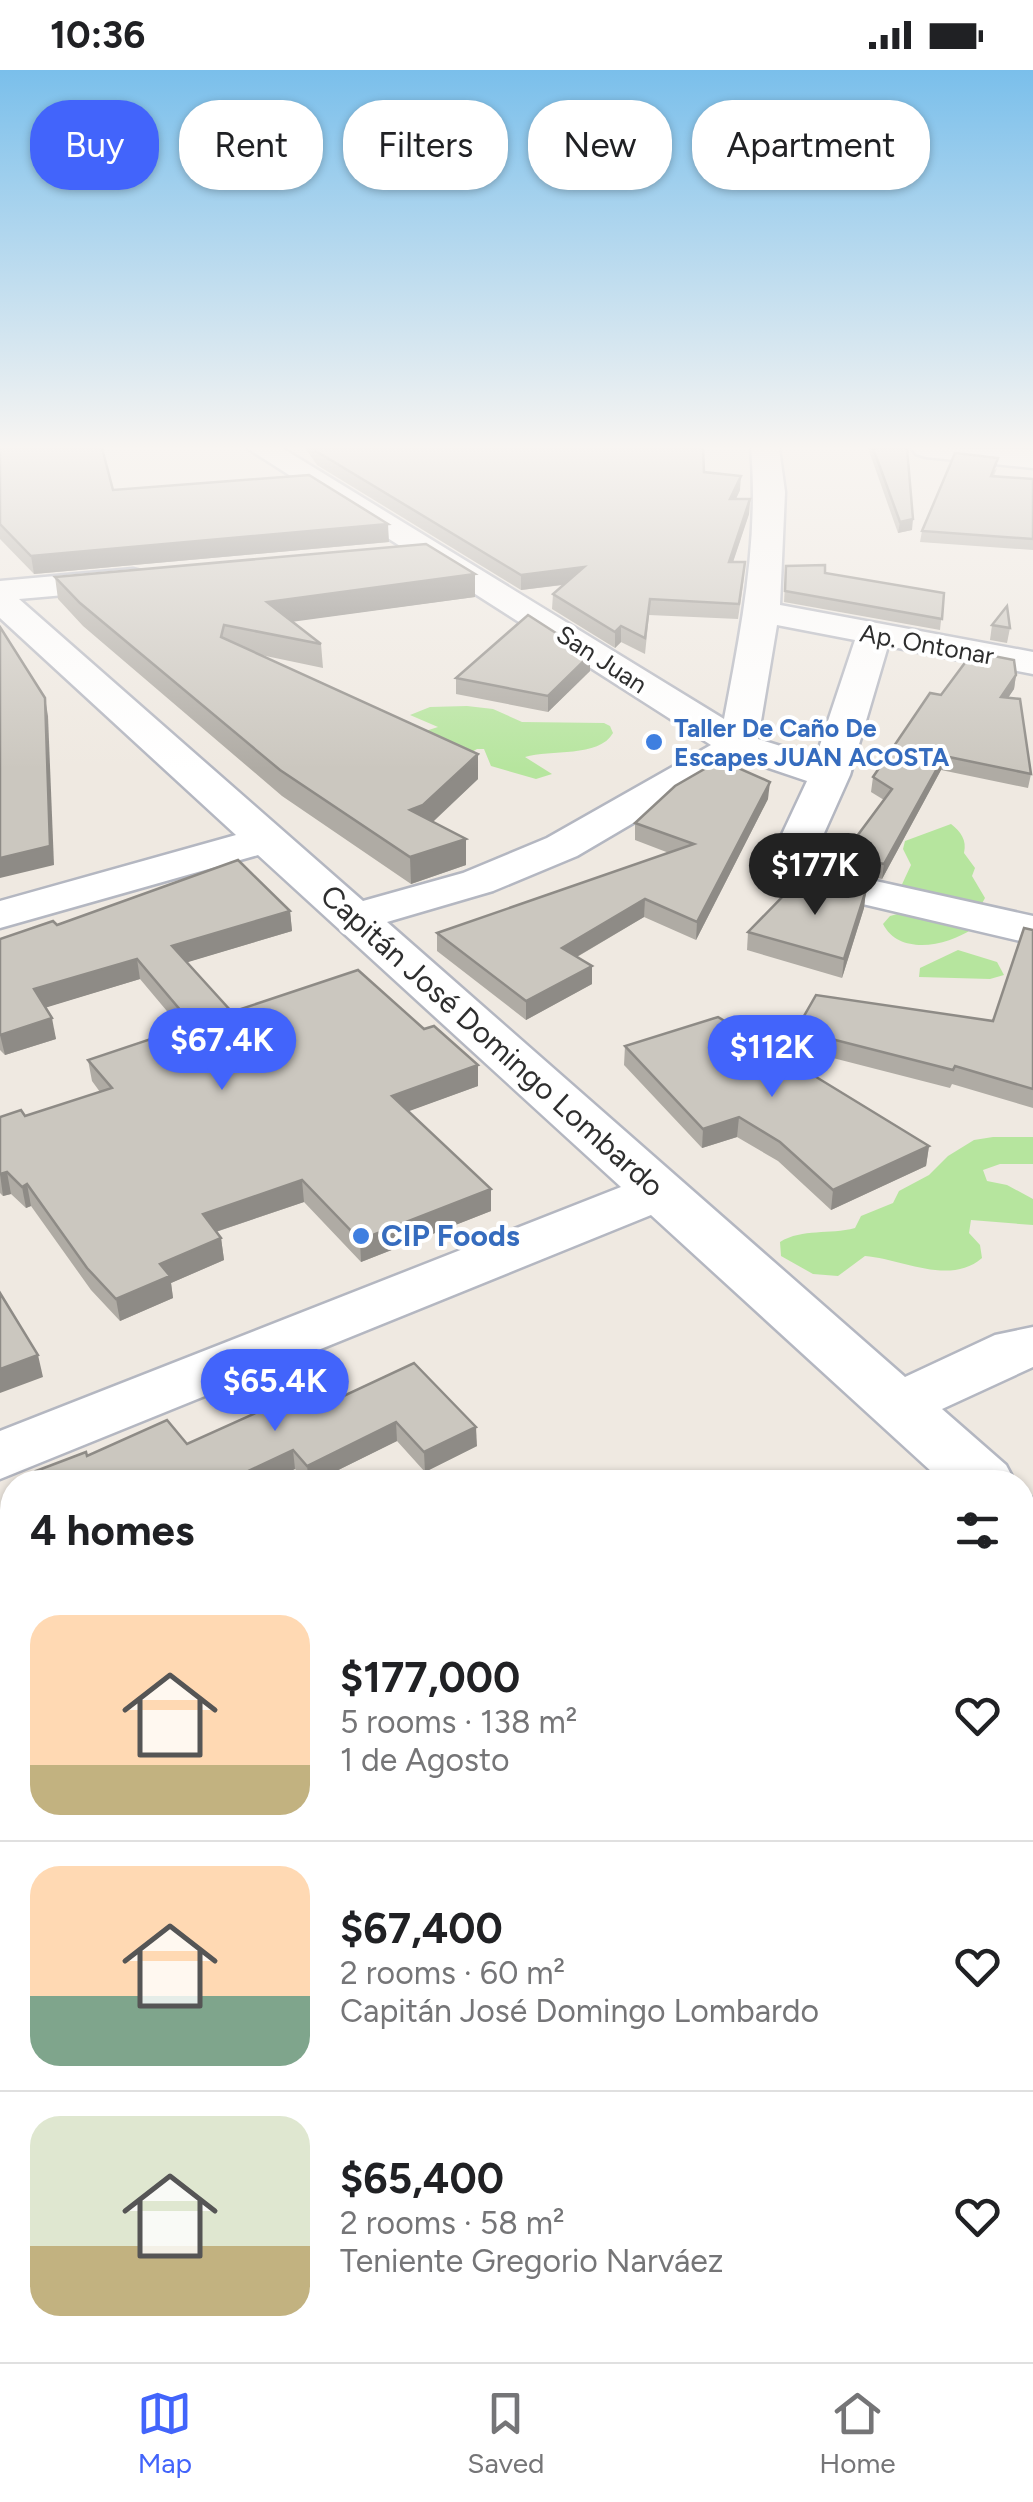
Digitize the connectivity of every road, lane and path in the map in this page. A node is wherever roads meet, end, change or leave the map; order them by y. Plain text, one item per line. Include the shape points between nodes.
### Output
1 (399, 555) edge
2 (439, 555) edge
3 (766, 555) edge
4 (375, 557) edge
5 (158, 576) edge
6 (0, 591) edge
7 (0, 600) edge
8 (762, 612) junction
9 (874, 634) junction
10 (46, 638) junction
11 (0, 647) edge
12 (1033, 663) edge
13 (738, 745) junction
14 (830, 775) junction
15 (266, 840) junction
16 (0, 915) edge
17 (354, 918) junction
18 (1033, 930) edge
19 (660, 1192) junction
20 (1033, 1347) edge
21 (898, 1404) junction
22 (0, 1456) edge
23 (969, 1470) edge

1 - 4 street
2 - 13 street, San Juan
3 - 8 street
5 - 6 street
7 - 10 street, Capitán José Domingo Lombardo
8 - 9 street, Ap. Ontonar
8 - 13 street
9 - 12 street, Ap. Ontonar
9 - 14 street
10 - 11 street
10 - 15 street, Capitán José Domingo Lombardo
13 - 14 street, San Juan
13 - 17 street via 562,847 478,882
14 - 18 street via 791,860 801,877
15 - 16 street
15 - 17 street, Capitán José Domingo Lombardo
17 - 19 street, Capitán José Domingo Lombardo
19 - 21 street, Capitán José Domingo Lombardo
19 - 22 street
20 - 21 street
21 - 23 street, Capitán José Domingo Lombardo

